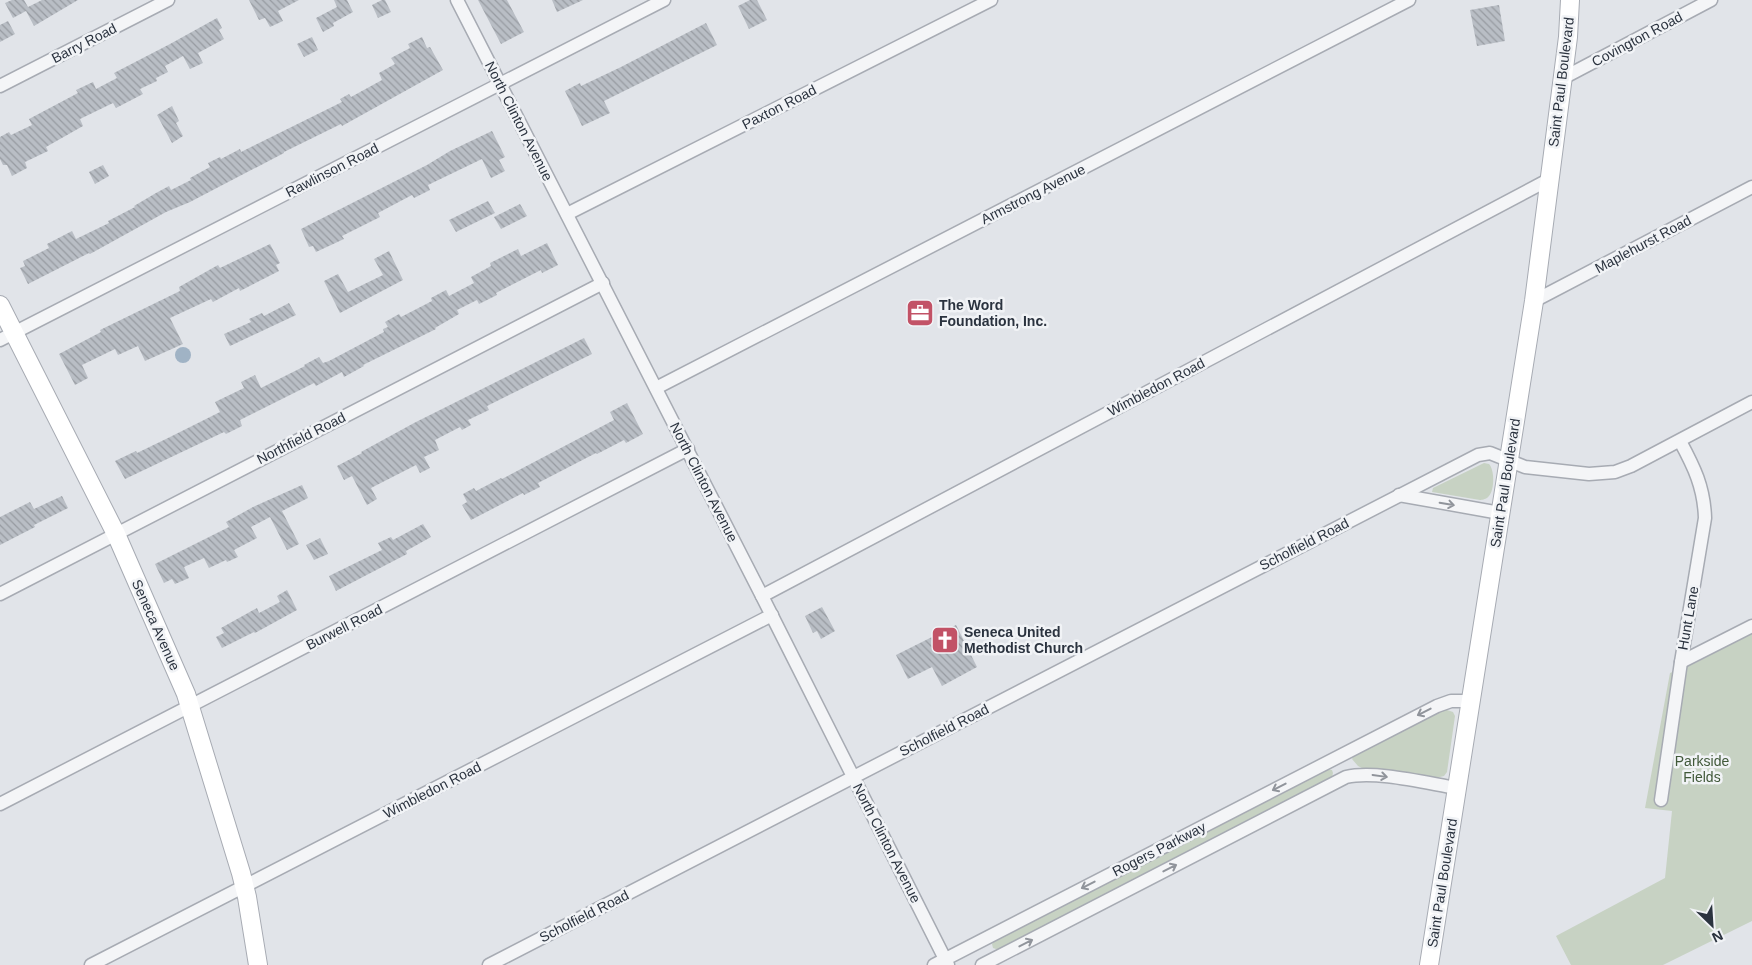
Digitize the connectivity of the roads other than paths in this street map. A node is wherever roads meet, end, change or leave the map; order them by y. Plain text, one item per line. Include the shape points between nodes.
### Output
1 (168, 0) edge
2 (456, 0) edge
3 (664, 0) edge
4 (991, 0) edge
5 (1409, 0) edge
6 (1570, 0) edge
7 (1711, 0) edge
8 (1563, 78) junction
9 (500, 83) junction
10 (0, 86) edge
11 (1550, 179) junction
12 (1752, 187) edge
13 (567, 214) junction
14 (603, 283) junction
15 (1534, 302) junction
16 (0, 305) edge
17 (7, 336) edge
18 (656, 388) junction
19 (1752, 402) edge
20 (1680, 440) junction
21 (688, 450) junction
22 (1509, 461) junction
23 (1399, 495) junction
24 (1500, 513) junction
25 (116, 534) junction
26 (0, 594) edge
27 (762, 596) junction
28 (772, 615) junction
29 (1752, 626) edge
30 (1681, 662) junction
31 (1470, 701) junction
32 (191, 706) junction
33 (1337, 757) junction
34 (854, 777) junction
35 (1346, 777) junction
36 (1457, 788) junction
37 (1661, 800) dead end
38 (0, 804) edge
39 (244, 887) junction
40 (981, 940) junction
41 (942, 963) edge
42 (987, 963) edge
43 (91, 965) edge
44 (258, 965) edge
45 (489, 965) edge
46 (1429, 965) edge

1 - 10 street, Barry Road
2 - 9 street, North Clinton Avenue
3 - 9 street, Rawlinson Road
4 - 13 street, Paxton Road
5 - 18 street, Armstrong Avenue
6 - 8 main road, Saint Paul Boulevard
7 - 8 street, Covington Road
8 - 11 main road, Saint Paul Boulevard
9 - 13 street, North Clinton Avenue
9 - 17 street, Rawlinson Road
11 - 15 main road, Saint Paul Boulevard
11 - 27 street, Wimbledon Road
12 - 15 street, Maplehurst Road
13 - 14 street, North Clinton Avenue
14 - 18 street, North Clinton Avenue
14 - 25 street, Northfield Road
15 - 22 main road, Saint Paul Boulevard
16 - 17 main road, Seneca Avenue
17 - 25 main road, Seneca Avenue
18 - 21 street, North Clinton Avenue
19 - 20 street, Scholfield Road
20 - 22 street, Scholfield Road via 1631,466 1601,474 1525,467
20 - 30 street, Hunt Lane via 1696,472 1704,504 1703,533
21 - 27 street, North Clinton Avenue
21 - 32 street, Burwell Road
22 - 23 street, Scholfield Road via 1490,453 1478,455
22 - 24 main road, Saint Paul Boulevard
23 -> 24 street
23 - 34 street, Scholfield Road
24 - 31 main road, Saint Paul Boulevard
25 - 26 street, Northfield Road
25 - 32 main road, Seneca Avenue
27 - 28 street, North Clinton Avenue
28 - 34 street, North Clinton Avenue
28 - 39 street, Wimbledon Road
29 - 30 street
30 - 37 street, Hunt Lane
31 -> 33 street, Rogers Parkway via 1451,701 1437,706
31 - 36 main road, Saint Paul Boulevard
32 - 38 street, Burwell Road
32 - 39 main road, Seneca Avenue
33 - 35 street
33 -> 40 street, Rogers Parkway
34 - 41 street, North Clinton Avenue
34 - 45 street, Scholfield Road
35 -> 36 street, Rogers Parkway via 1375,775
42 -> 35 street, Rogers Parkway
36 - 46 main road, Saint Paul Boulevard
39 - 43 street, Wimbledon Road
39 - 44 main road, Seneca Avenue
40 - 41 street, Rogers Parkway
40 - 42 street, Rogers Parkway

